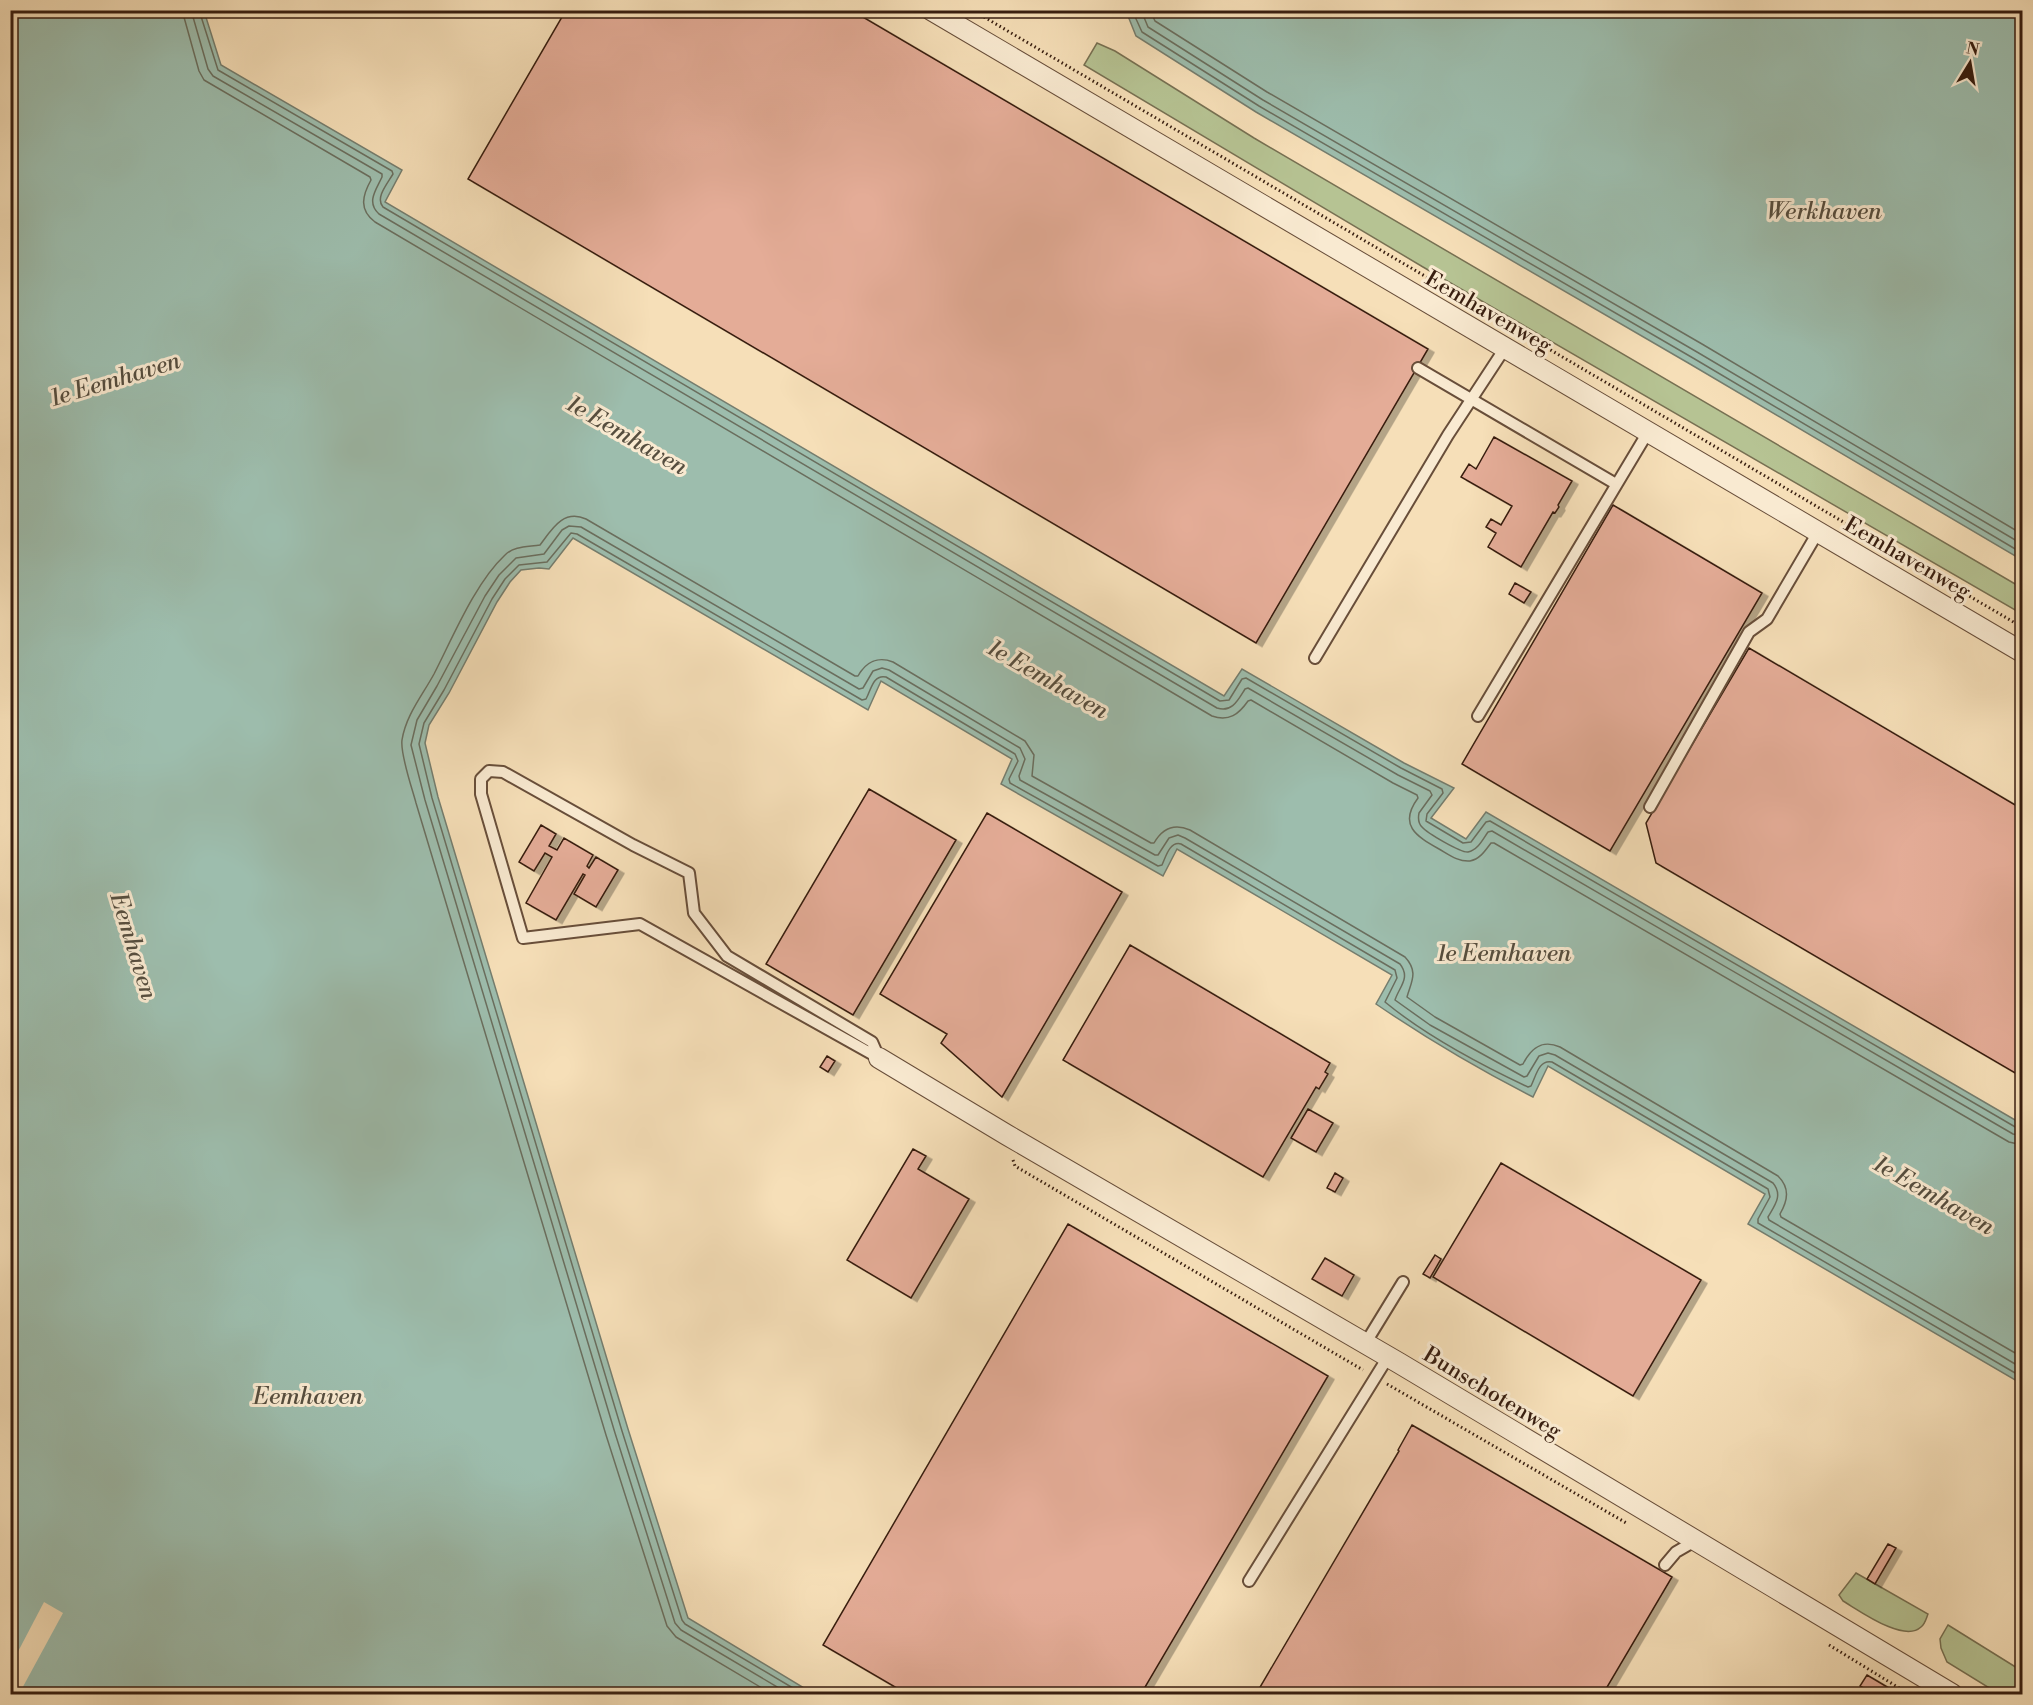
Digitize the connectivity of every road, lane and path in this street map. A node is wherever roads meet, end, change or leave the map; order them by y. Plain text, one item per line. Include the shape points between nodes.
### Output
1 (931, 10) edge
2 (983, 16) dead end
3 (1505, 348) junction
4 (1418, 368) dead end
5 (1471, 400) junction
6 (1648, 432) junction
7 (1616, 484) junction
8 (1818, 532) junction
9 (2022, 627) edge
10 (2022, 652) edge
11 (1315, 658) dead end
12 (1478, 716) dead end
13 (1650, 807) dead end
14 (879, 1058) junction
15 (1006, 1135) junction
16 (1403, 1282) dead end
17 (1365, 1344) junction
18 (1388, 1357) junction
19 (1376, 1377) junction
20 (1635, 1528) dead end
21 (1695, 1541) junction
22 (1665, 1565) dead end
23 (1249, 1581) dead end
24 (1829, 1645) dead end
25 (1940, 1691) edge
26 (1909, 1695) edge

1 - 3 street, Eemhavenweg
2 - 9 path, Eemhavenweg
3 - 5 lane
3 - 6 street, Eemhavenweg
4 - 5 lane
5 - 7 lane
5 - 11 lane
6 - 7 lane
6 - 8 street, Eemhavenweg
7 - 12 lane
8 - 10 street, Eemhavenweg
8 - 13 lane via 1767,619 1749,632
14 - 14 lane via 640,924 523,938 481,794 481,779 489,771 503,772 689,873 694,914 727,956 872,1042
14 - 15 street, Bunschotenweg
15 - 17 street, Bunschotenweg
15 - 19 path, Bunschotenweg via 1015,1166
16 - 17 lane
17 - 18 street, Bunschotenweg
18 - 19 lane
18 - 21 street, Bunschotenweg
19 - 20 path, Bunschotenweg
19 - 23 lane
21 - 22 lane via 1676,1552
21 - 25 street, Bunschotenweg
24 - 26 path

